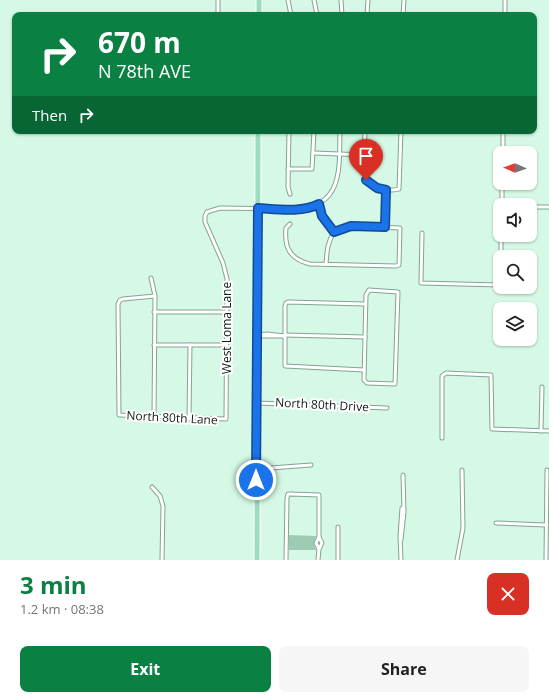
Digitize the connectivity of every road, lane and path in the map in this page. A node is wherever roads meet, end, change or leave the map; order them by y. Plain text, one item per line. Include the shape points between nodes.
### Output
1 (218, 0) edge
2 (259, 0) edge
3 (288, 0) edge
4 (314, 0) edge
5 (341, 0) edge
6 (368, 0) edge
7 (404, 0) edge
8 (505, 0) edge
9 (218, 12) edge
10 (259, 12) edge
11 (290, 12) edge
12 (316, 12) edge
13 (342, 12) edge
14 (367, 12) edge
15 (403, 12) edge
16 (505, 12) edge
17 (258, 134) edge
18 (289, 134) edge
19 (314, 134) edge
20 (340, 134) edge
21 (365, 134) edge
22 (401, 134) edge
23 (503, 134) edge
24 (503, 146) edge
25 (314, 153) junction
26 (340, 154) junction
27 (365, 155) junction
28 (288, 169) junction
29 (386, 190) junction
30 (290, 194) dead end
31 (319, 204) junction
32 (537, 207) edge
33 (258, 208) junction
34 (549, 208) edge
35 (290, 224) dead end
36 (385, 227) junction
37 (334, 232) junction
38 (422, 232) dead end
39 (326, 264) junction
40 (151, 278) dead end
41 (493, 285) edge
42 (155, 296) junction
43 (365, 304) junction
44 (154, 312) junction
45 (228, 312) junction
46 (257, 335) junction
47 (284, 335) junction
48 (365, 337) junction
49 (154, 345) junction
50 (190, 345) junction
51 (228, 345) junction
52 (364, 370) junction
53 (542, 388) dead end
54 (257, 403) junction
55 (387, 408) dead end
56 (154, 417) junction
57 (189, 419) junction
58 (226, 419) joint
59 (541, 430) junction
60 (549, 431) edge
61 (442, 438) dead end
62 (311, 465) dead end
63 (256, 469) junction
64 (462, 470) dead end
65 (547, 470) dead end
66 (403, 475) dead end
67 (152, 487) dead end
68 (496, 523) dead end
69 (546, 525) junction
70 (338, 527) dead end
71 (162, 560) edge
72 (257, 560) edge
73 (286, 560) edge
74 (318, 560) edge
75 (338, 560) edge
76 (401, 560) edge
77 (457, 560) edge
78 (546, 560) edge

1 - 9 street
2 - 10 main road
3 - 11 street
4 - 12 street
5 - 13 street
6 - 14 street
7 - 15 street
8 - 16 street
17 - 33 main road
18 - 28 street
19 - 25 street
20 - 26 street
21 - 27 street
22 - 29 street via 400,189
23 - 24 street
25 - 26 street
25 - 28 street via 312,169
26 - 27 street
26 - 31 street via 336,186
27 - 29 street via 366,180 377,188
28 - 30 street
29 - 36 street
31 - 33 street via 300,209
31 - 37 street via 322,216
32 - 34 street
33 - 45 street, West Loma Lane via 220,208 207,212 205,216 205,222 226,270
33 - 46 main road
35 - 39 street via 286,228 285,237 287,249 293,257 310,264
36 - 37 street via 351,226
36 - 39 street via 400,228 399,265
37 - 39 street via 329,240
38 - 41 street via 421,283
40 - 42 street
42 - 44 street
42 - 56 street, North 80th Lane via 120,300 118,319 118,415
43 - 47 street via 286,303
43 - 48 street
43 - 52 street via 367,292 398,292 395,384 364,382
44 - 45 street
44 - 49 street
45 - 51 street, West Loma Lane
46 - 47 street
46 - 54 main road
47 - 48 street
47 - 52 street via 285,366
48 - 52 street
49 - 50 street
49 - 56 street
50 - 51 street
50 - 57 street
51 - 58 street, West Loma Lane
53 - 59 street
54 - 55 street, North 80th Drive
54 - 63 main road
56 - 57 street, North 80th Lane
57 - 58 street, North 80th Lane
59 - 60 street
59 - 61 street via 492,429 491,375 443,374
62 - 63 street
63 - 72 main road
64 - 77 street via 463,528
65 - 69 street
66 - 76 street
67 - 71 street via 160,496 163,506
68 - 69 street
69 - 78 street
70 - 75 street
73 - 74 street via 288,494 318,495

